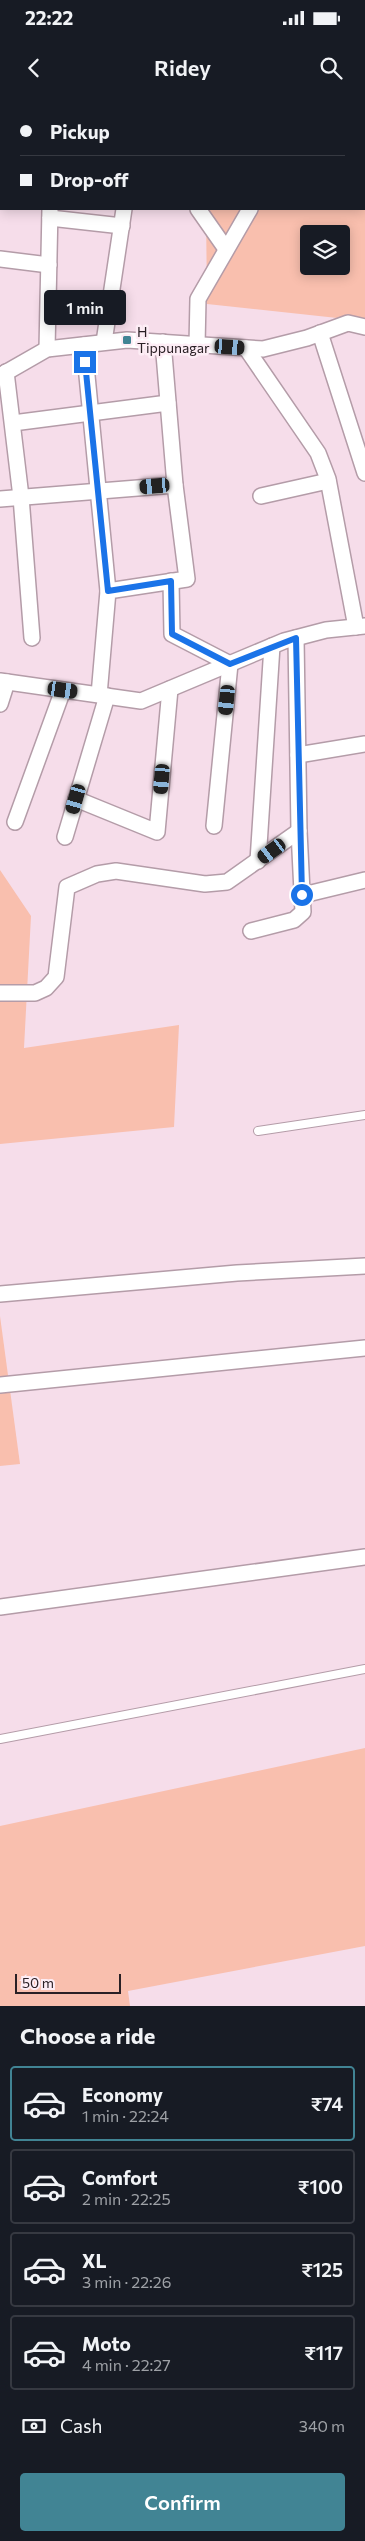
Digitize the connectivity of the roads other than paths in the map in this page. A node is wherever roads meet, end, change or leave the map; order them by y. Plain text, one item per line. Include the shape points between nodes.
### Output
1 (124, 210) edge
2 (199, 210) edge
3 (250, 210) edge
4 (50, 213) edge
5 (122, 226) junction
6 (226, 249) junction
7 (0, 258) edge
8 (49, 265) junction
9 (365, 327) edge
10 (320, 333) junction
11 (104, 342) junction
12 (163, 342) junction
13 (84, 344) junction
14 (197, 345) junction
15 (246, 348) junction
16 (47, 349) junction
17 (3, 374) edge
18 (168, 403) junction
19 (90, 413) junction
20 (12, 423) junction
21 (365, 473) edge
22 (328, 482) junction
23 (175, 485) junction
24 (98, 491) junction
25 (261, 496) dead end
26 (21, 497) junction
27 (0, 499) edge
28 (171, 581) junction
29 (108, 591) junction
30 (361, 627) edge
31 (32, 638) dead end
32 (296, 638) junction
33 (272, 646) junction
34 (230, 664) junction
35 (4, 682) edge
36 (170, 689) junction
37 (63, 690) junction
38 (103, 696) junction
39 (0, 704) edge
40 (365, 744) edge
41 (298, 755) junction
42 (76, 799) junction
43 (15, 822) dead end
44 (214, 826) dead end
45 (299, 832) junction
46 (65, 837) dead end
47 (258, 861) junction
48 (365, 880) edge
49 (302, 895) junction
50 (251, 931) dead end
51 (0, 993) edge
52 (365, 1115) edge
53 (258, 1131) dead end
54 (365, 1266) edge
55 (0, 1294) edge
56 (365, 1348) edge
57 (0, 1385) edge
58 (365, 1557) edge
59 (0, 1606) edge
60 (365, 1669) edge
61 (0, 1739) edge

1 - 5 street
2 - 6 street
3 - 6 street
4 - 5 street
4 - 8 street
5 - 11 street
6 - 14 street via 198,298
7 - 8 street
8 - 16 street
9 - 10 street via 348,323
10 - 15 street via 263,349
10 - 21 street
11 - 12 street
11 - 13 street
12 - 14 street
12 - 18 street
13 - 16 street
13 - 19 street
14 - 15 street
15 - 22 street via 318,453
16 - 17 street
17 - 20 street
18 - 19 street
18 - 23 street
19 - 20 street
19 - 24 street
20 - 26 street
22 - 25 street
22 - 30 street
23 - 24 street
23 - 28 street via 187,579
24 - 26 street
24 - 29 street
26 - 27 street
26 - 31 street
28 - 29 street
28 - 34 street via 172,634
29 - 38 street
30 - 32 street via 326,630
32 - 33 street
32 - 41 street
33 - 34 street
33 - 47 street
34 - 36 street
34 - 44 street
35 - 37 street
35 - 39 street
36 - 38 street via 141,701
36 - 42 street via 157,832
37 - 38 street
37 - 43 street
38 - 42 street
40 - 41 street
41 - 45 street
42 - 46 street
45 - 47 street
45 - 49 street
47 - 51 street via 227,882 205,884 116,871 97,874 67,887 56,977 46,988 35,993
48 - 49 street
49 - 50 street via 303,912 294,920
52 - 53 lane
54 - 55 street via 237,1273
56 - 57 street
58 - 59 street
60 - 61 lane

